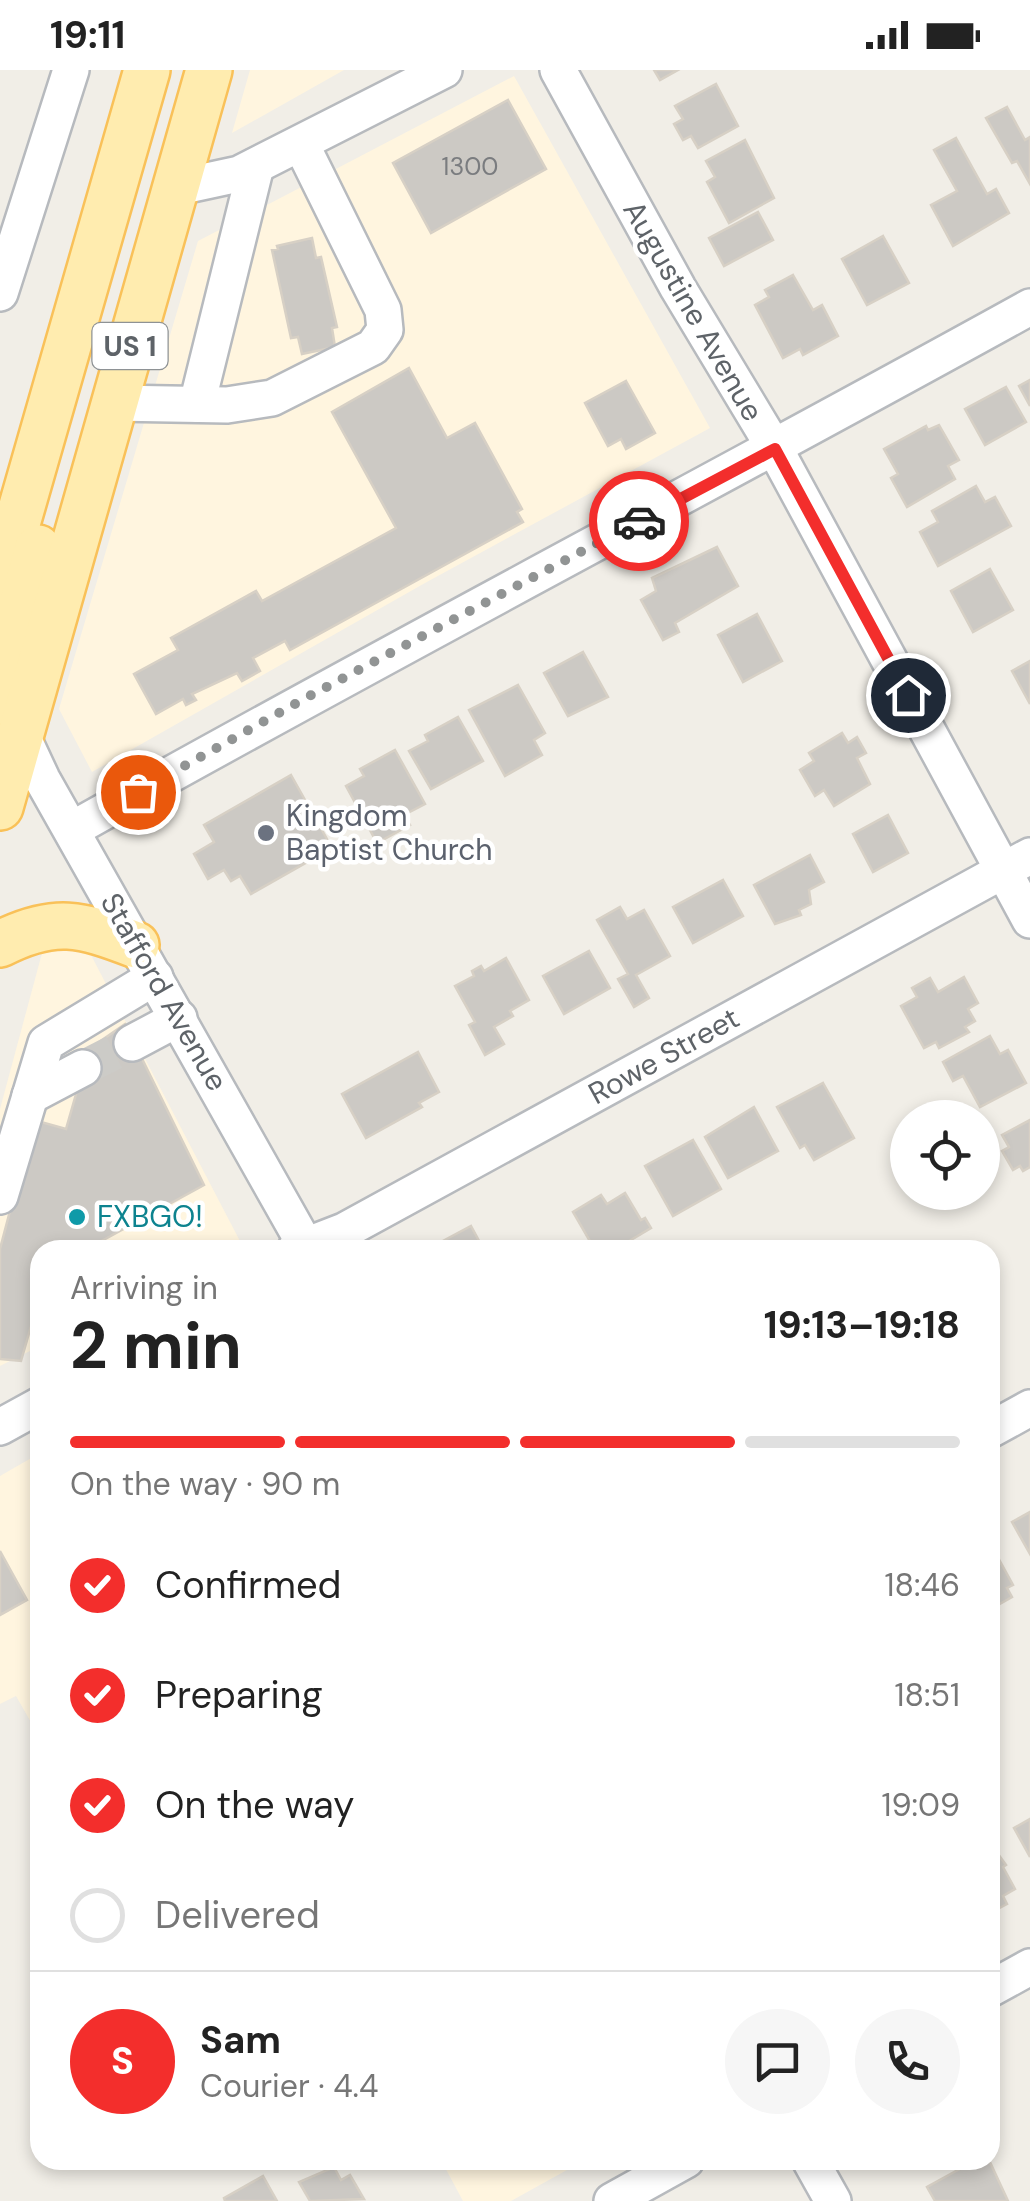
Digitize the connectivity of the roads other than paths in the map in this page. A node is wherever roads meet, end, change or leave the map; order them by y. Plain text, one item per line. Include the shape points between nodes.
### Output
1 (70, 70) edge
2 (147, 70) edge
3 (209, 70) edge
4 (444, 70) edge
5 (558, 70) edge
6 (302, 144) junction
7 (256, 166) junction
8 (174, 188) junction
9 (91, 265) junction
10 (0, 293) edge
11 (1030, 307) edge
12 (114, 403) junction
13 (197, 404) junction
14 (40, 443) junction
15 (775, 449) junction
16 (0, 489) edge
17 (0, 583) edge
18 (21, 734) junction
19 (0, 806) edge
20 (72, 829) junction
21 (1016, 864) edge
22 (1030, 920) edge
23 (0, 944) edge
24 (146, 961) junction
25 (179, 1018) junction
26 (132, 1043) tunnel mouth
27 (83, 1068) tunnel mouth
28 (30, 1096) junction
29 (0, 1196) edge
30 (298, 1240) edge
31 (322, 1240) edge
32 (1030, 1408) edge
33 (30, 1410) edge
34 (1000, 1424) edge
35 (0, 1427) edge
36 (1030, 1967) edge
37 (1000, 1984) edge
38 (668, 2170) edge
39 (816, 2170) edge
40 (612, 2201) edge
41 (833, 2201) edge

1 - 10 street
2 - 9 main road, US 1
3 - 8 main road, US 1
4 - 6 street
5 - 15 street, Augustine Avenue
6 - 7 street
6 - 13 street via 383,310 385,330 373,347 272,398
7 - 8 street
7 - 13 street
8 - 12 main road, US 1
9 - 14 main road, US 1
9 - 18 main road via 100,319 12,642
11 - 15 street
12 - 13 street
12 - 18 main road, US 1
14 - 16 main road
14 - 17 main road, US 1
15 - 20 street
15 - 21 street, Augustine Avenue
18 - 19 main road, US 1
18 - 20 street, Stafford Avenue
20 - 24 street, Stafford Avenue
21 - 22 street, Augustine Avenue
21 - 31 street, Rowe Street
23 - 24 main road via 29,930 78,924
24 - 25 street, Stafford Avenue
24 - 28 street via 46,1043
25 - 26 street
25 - 30 street, Stafford Avenue
27 - 28 street
28 - 29 street
32 - 34 street
33 - 35 street
36 - 37 street
38 - 40 street
39 - 41 street

